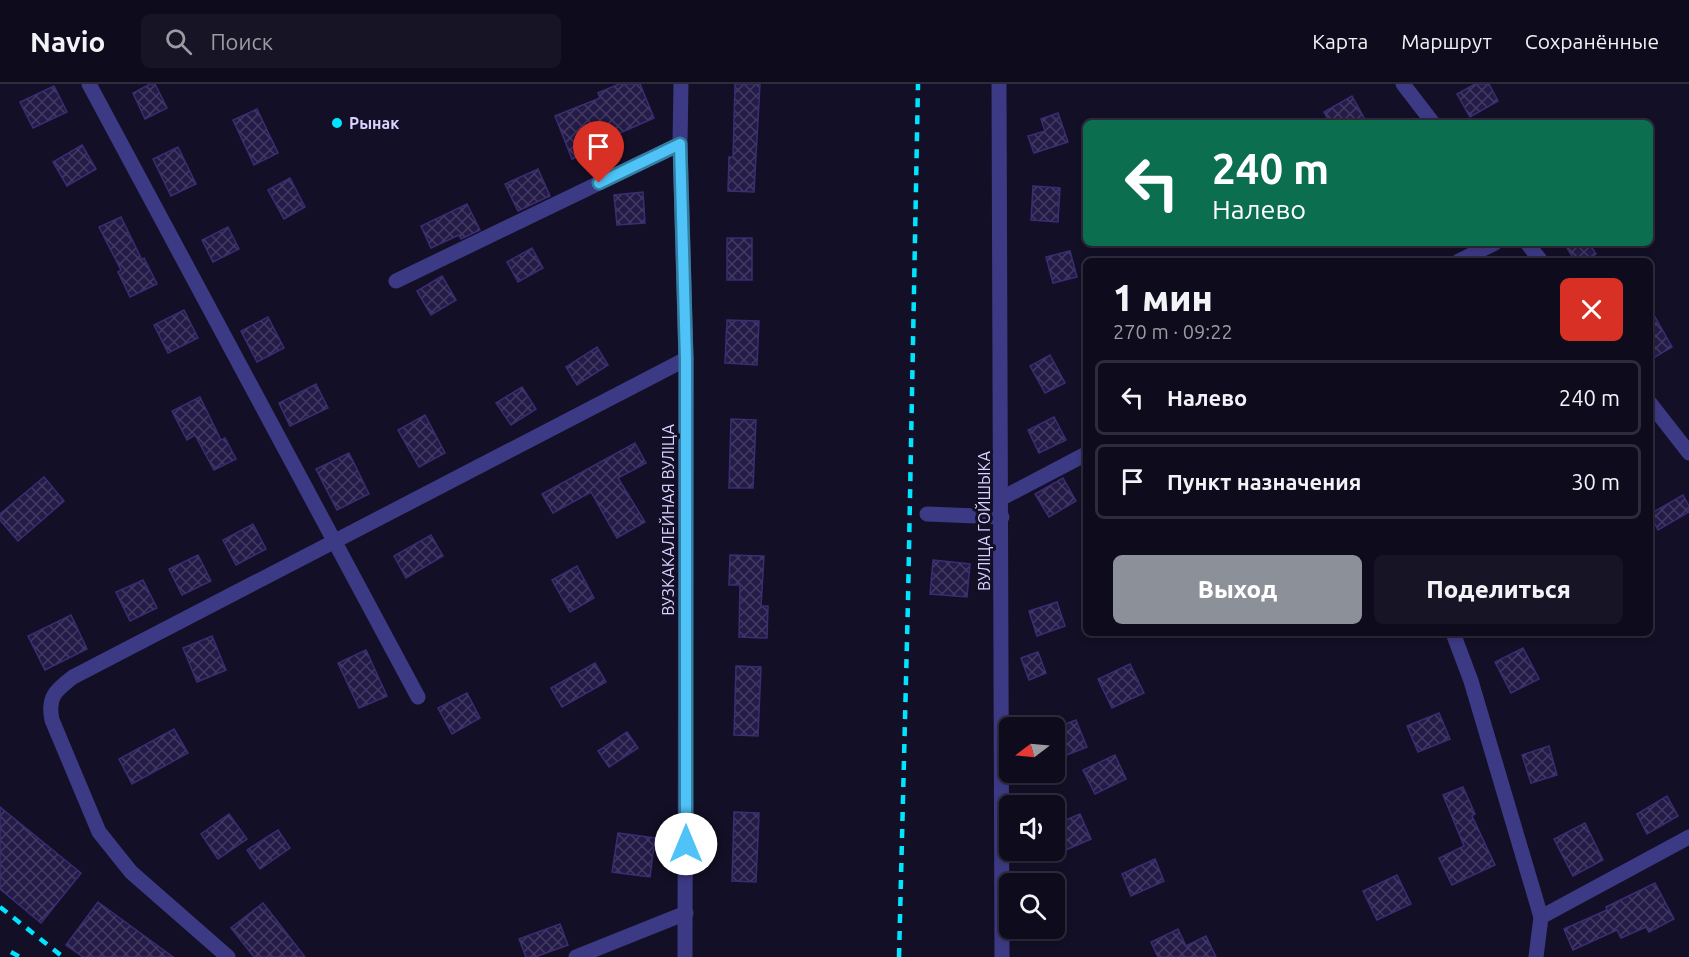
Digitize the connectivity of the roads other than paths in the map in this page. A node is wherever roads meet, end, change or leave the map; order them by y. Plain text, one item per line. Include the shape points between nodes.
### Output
1 (89, 84) edge
2 (681, 84) edge
3 (999, 84) edge
4 (1403, 84) edge
5 (1432, 120) edge
6 (680, 144) junction
7 (1489, 246) edge
8 (1529, 246) edge
9 (1465, 258) edge
10 (1539, 258) edge
11 (396, 281) dead end
12 (686, 359) junction
13 (1653, 407) edge
14 (1689, 453) edge
15 (1083, 456) edge
16 (1002, 498) junction
17 (927, 514) dead end
18 (1002, 517) junction
19 (334, 541) junction
20 (1454, 636) edge
21 (418, 697) dead end
22 (1689, 837) edge
23 (686, 913) junction
24 (1541, 918) junction
25 (228, 957) edge
26 (576, 957) edge
27 (685, 957) edge
28 (1002, 957) edge
29 (1536, 957) edge

1 - 19 street
2 - 6 street, ВУЗКАКАЛЕЙНАЯ ВУЛІЦА
3 - 16 street, ВУЛІЦА ГОЙШЫКА
4 - 5 street
6 - 11 street
6 - 12 street, ВУЗКАКАЛЕЙНАЯ ВУЛІЦА
7 - 9 street
8 - 10 street
12 - 19 street
12 - 23 street, ВУЗКАКАЛЕЙНАЯ ВУЛІЦА
13 - 14 street
15 - 16 street
16 - 18 street, ВУЛІЦА ГОЙШЫКА
17 - 18 street
18 - 28 street, ВУЛІЦА ГОЙШЫКА
19 - 21 street
19 - 25 street via 73,677 52,696 52,720 99,832 131,872
20 - 24 street
22 - 24 street
23 - 26 street
23 - 27 street, ВУЗКАКАЛЕЙНАЯ ВУЛІЦА
24 - 29 street

